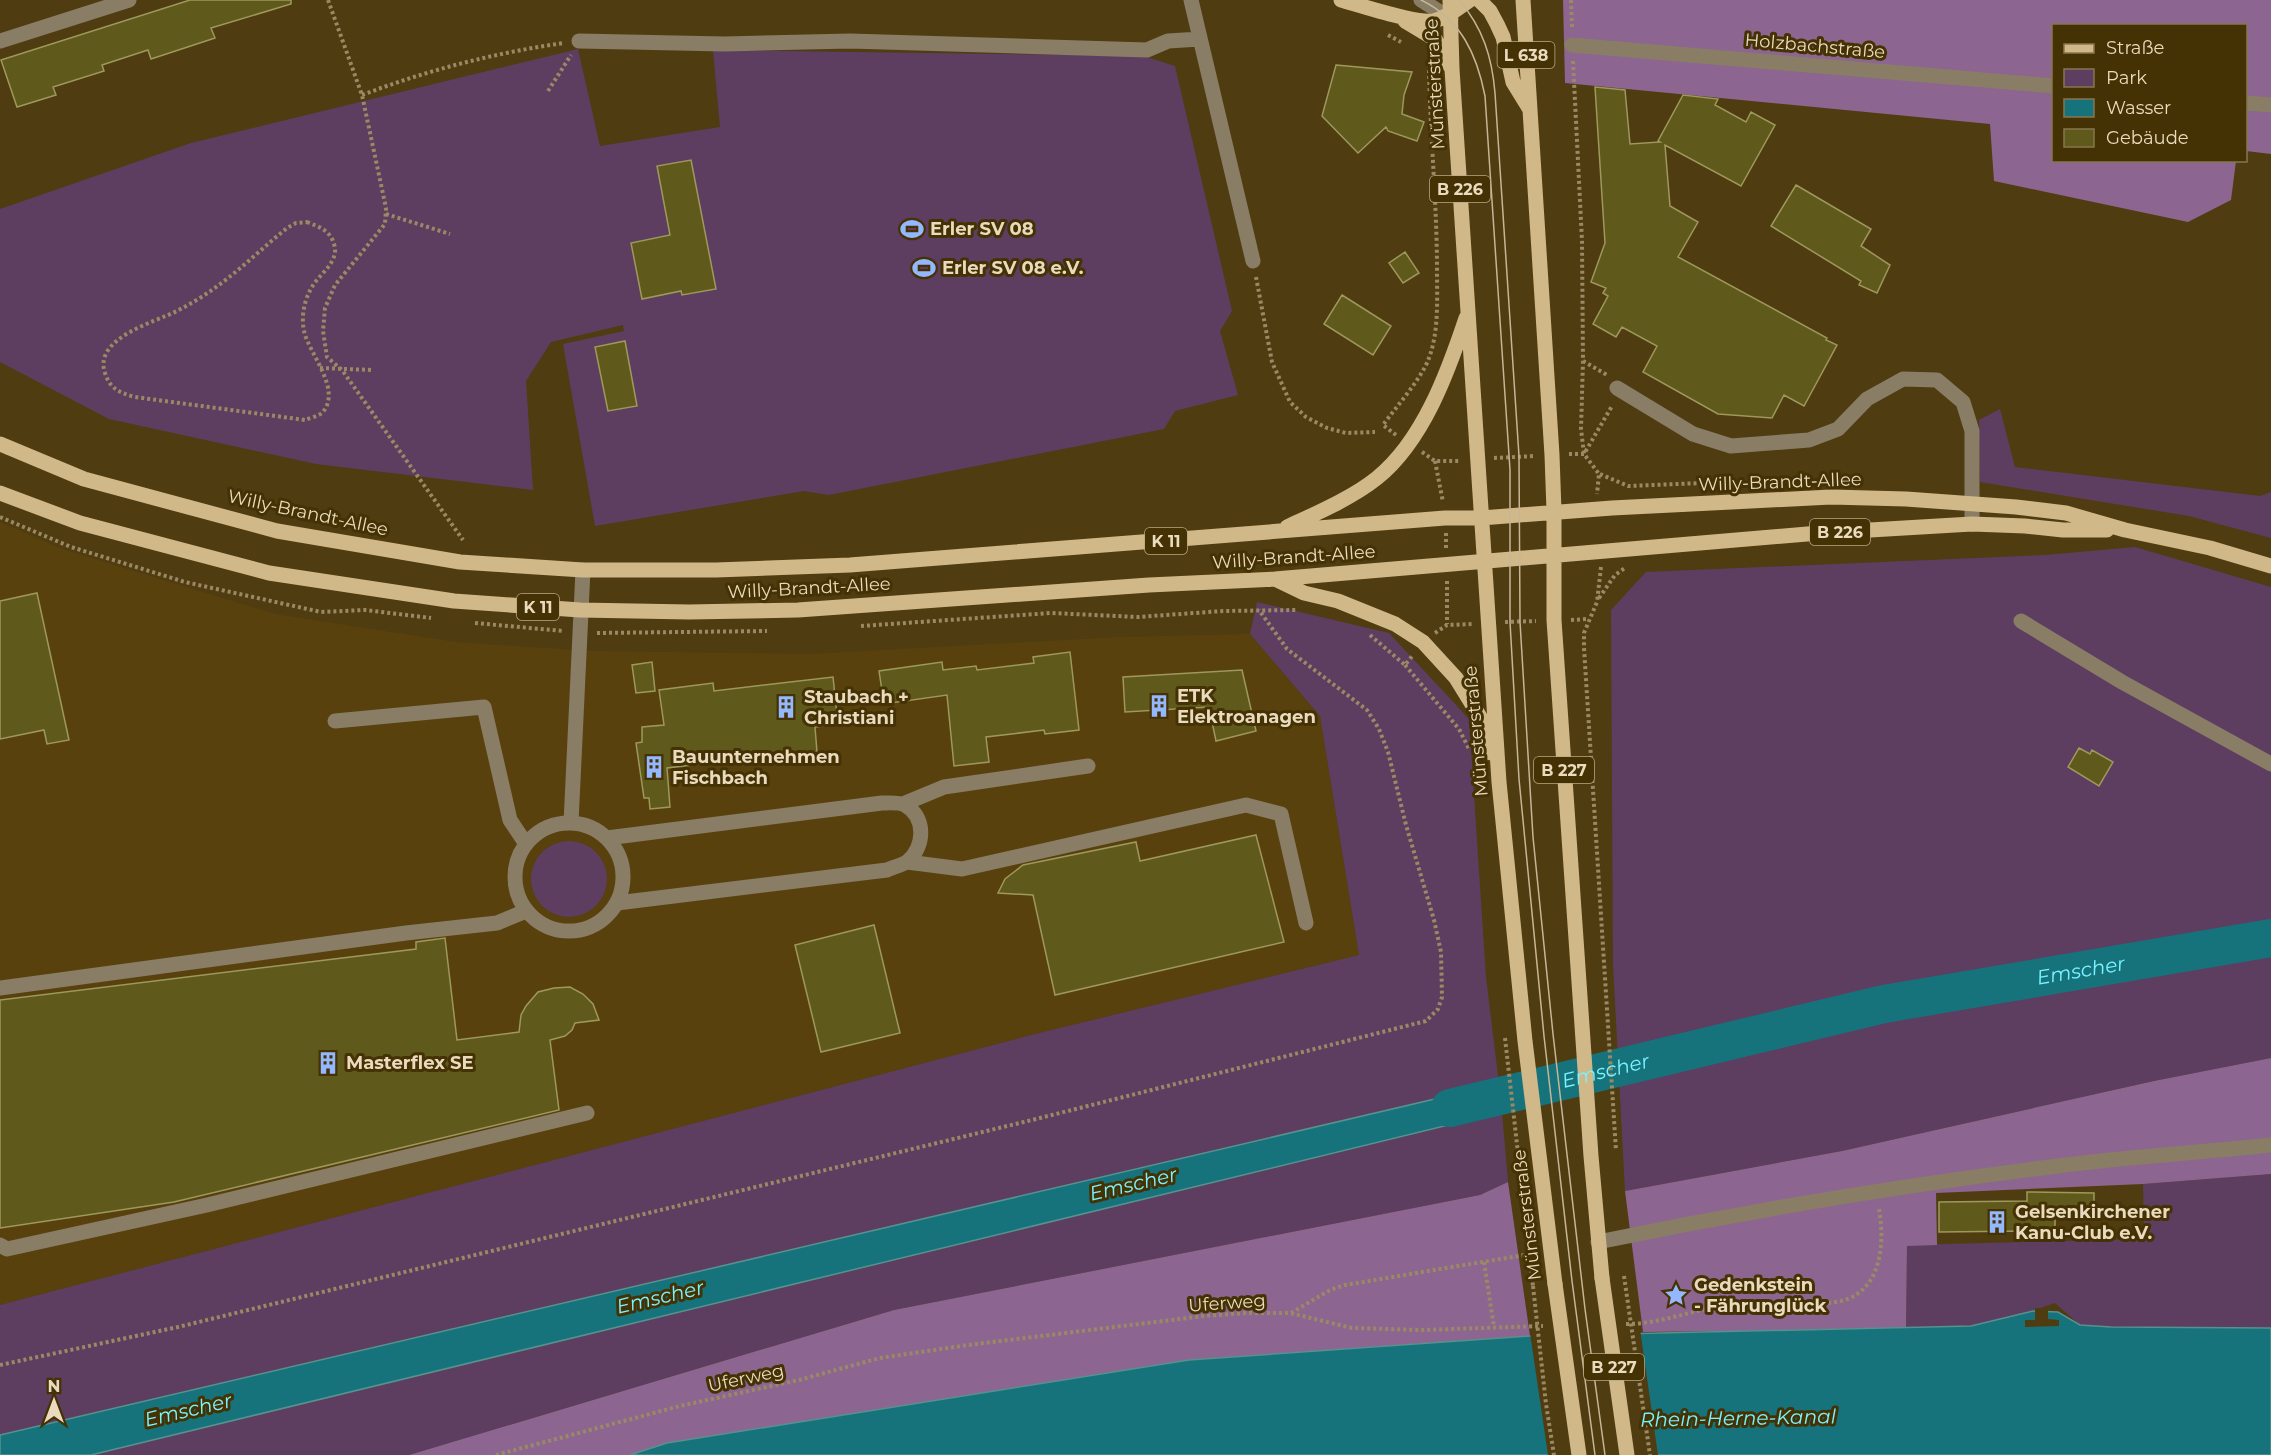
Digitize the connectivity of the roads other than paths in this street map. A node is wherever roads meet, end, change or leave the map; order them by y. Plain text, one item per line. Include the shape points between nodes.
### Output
1 (129, 0) edge
2 (1191, 0) edge
3 (1341, 0) edge
4 (1421, 0) edge
5 (1470, 0) edge
6 (1479, 0) edge
7 (1523, 0) edge
8 (1450, 12) edge
9 (1394, 15) junction
10 (1200, 39) junction
11 (0, 41) edge
12 (579, 41) road end
13 (1572, 45) road end
14 (1452, 69) junction
15 (2052, 86) edge
16 (2247, 103) edge
17 (2271, 105) edge
18 (1530, 110) junction
19 (1253, 261) road end
20 (1468, 309) junction
21 (1617, 388) road end
22 (0, 444) edge
23 (0, 493) edge
24 (1971, 504) junction
25 (1554, 511) junction
26 (1481, 518) junction
27 (1972, 524) junction
28 (2125, 530) junction
29 (1279, 531) junction
30 (1555, 555) junction
31 (1484, 562) junction
32 (2271, 566) edge
33 (583, 570) junction
34 (1275, 579) junction
35 (580, 610) junction
36 (2021, 621) dead end
37 (334, 722) dead end
38 (2271, 764) edge
39 (1088, 766) dead end
40 (1499, 782) junction
41 (903, 804) junction
42 (571, 823) junction
43 (607, 837) junction
44 (526, 844) junction
45 (907, 862) junction
46 (617, 903) junction
47 (526, 911) junction
48 (1306, 923) dead end
49 (0, 988) edge
50 (587, 1113) dead end
51 (2271, 1145) edge
52 (1598, 1242) junction
53 (0, 1245) edge
54 (1579, 1455) edge
55 (1627, 1455) edge

1 - 11 street
2 - 10 street
3 - 9 main road, B 226
4 - 8 street
5 - 8 main road
6 - 18 main road via 1497,24 1513,82
7 - 18 main road, L 638
8 - 9 main road via 1431,22
8 - 14 main road, Münsterstraße / B 226
9 - 14 main road, B 226 via 1435,39
10 - 12 street via 1168,41 1147,50 850,41
10 - 19 street
13 - 15 street, Holzbachstraße
14 - 20 main road, Münsterstraße / B 226
16 - 17 street
18 - 25 main road
20 - 26 main road, Münsterstraße / B 226
20 - 29 main road via 1448,368 1410,444 1377,478 1326,509
21 - 24 street via 1693,434 1731,446 1809,440 1838,429 1868,399 1903,379 1937,380 1964,402 1972,431
22 - 33 main road, Willy-Brandt-Allee / K 11 via 84,479 277,531 460,562
23 - 35 main road, Willy-Brandt-Allee / K 11 via 80,523 269,573 454,601
24 - 25 main road, Willy-Brandt-Allee / B 226 via 1831,497
24 - 27 street
24 - 28 main road, Willy-Brandt-Allee / B 226 via 2066,513
25 - 26 main road, Willy-Brandt-Allee / B 226
25 - 30 main road
26 - 29 main road, Willy-Brandt-Allee / K 11
26 - 31 main road, Münsterstraße / B 226
27 - 28 main road, Willy-Brandt-Allee / B 226
27 - 30 main road, Willy-Brandt-Allee / B 226
28 - 32 main road, Willy-Brandt-Allee / B 226
29 - 33 main road, Willy-Brandt-Allee / K 11 via 850,565
30 - 31 main road, Willy-Brandt-Allee / B 226
30 - 52 main road, B 227 via 1554,620
31 - 34 main road, Willy-Brandt-Allee / K 11
31 - 40 main road, Münsterstraße / B 227
33 - 35 street
34 - 35 main road, Willy-Brandt-Allee / K 11 via 798,610
34 - 40 main road via 1395,624 1423,642 1456,678 1480,717
35 - 42 street
36 - 38 street
37 - 44 street via 484,707 510,820
39 - 41 street via 944,787
40 - 54 main road, Münsterstraße / B 227, bridge via 1525,1041
41 - 43 street via 882,803
41 - 45 street via 916,814 922,832 918,848
42 - 43 street via 581,823
42 - 44 street via 539,831
43 - 46 street via 620,862 623,878
44 - 47 street via 515,878
45 - 46 street via 887,870
45 - 48 street via 962,869 1246,805 1281,814
46 - 47 street via 603,921 572,932 555,930
47 - 49 street via 497,923
50 - 53 street via 196,1207 7,1249
51 - 52 street via 2052,1167 1876,1191
52 - 55 main road, B 227, bridge

